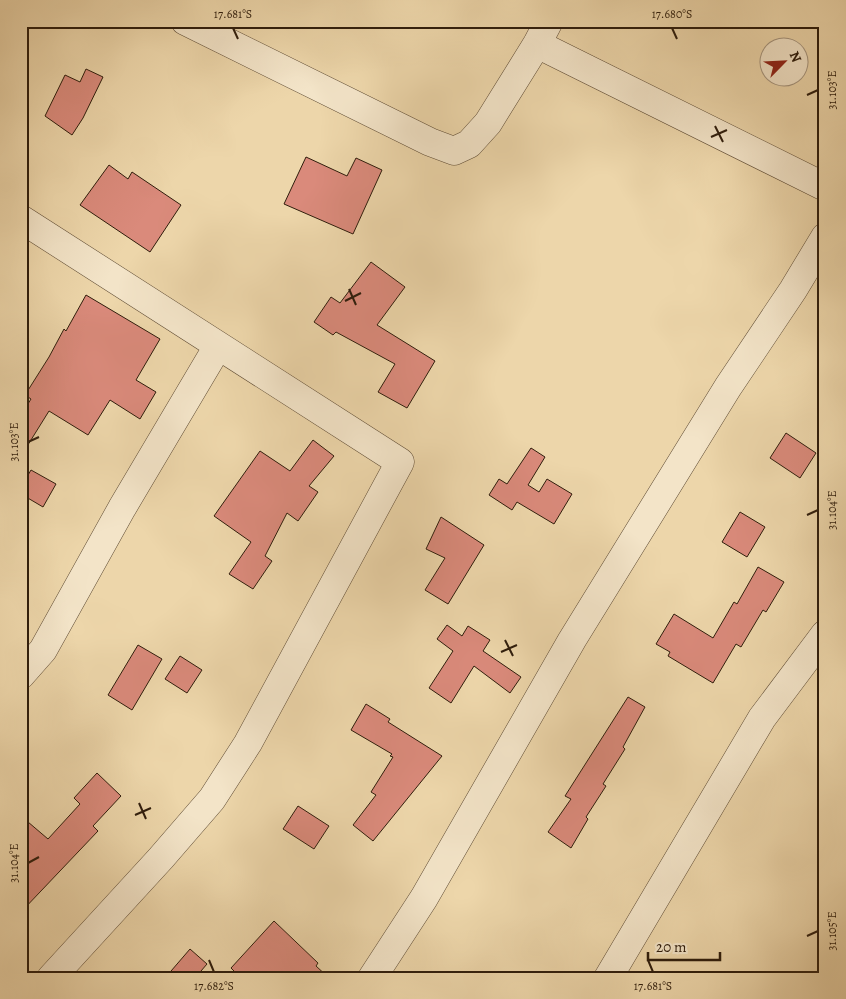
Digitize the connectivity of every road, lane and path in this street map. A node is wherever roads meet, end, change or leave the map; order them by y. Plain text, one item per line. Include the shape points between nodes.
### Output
1 (184, 21) edge
2 (543, 33) edge
3 (825, 187) edge
4 (24, 226) edge
5 (825, 237) edge
6 (218, 346) junction
7 (825, 634) edge
8 (21, 675) edge
9 (50, 978) edge
10 (372, 978) edge
11 (608, 978) edge

1 - 2 street via 421,138 454,151 469,144 488,123
2 - 3 street
4 - 6 street
5 - 10 street via 572,640 424,898
6 - 8 street via 42,650
6 - 9 street via 400,462 248,743 212,799
7 - 11 street via 762,718

